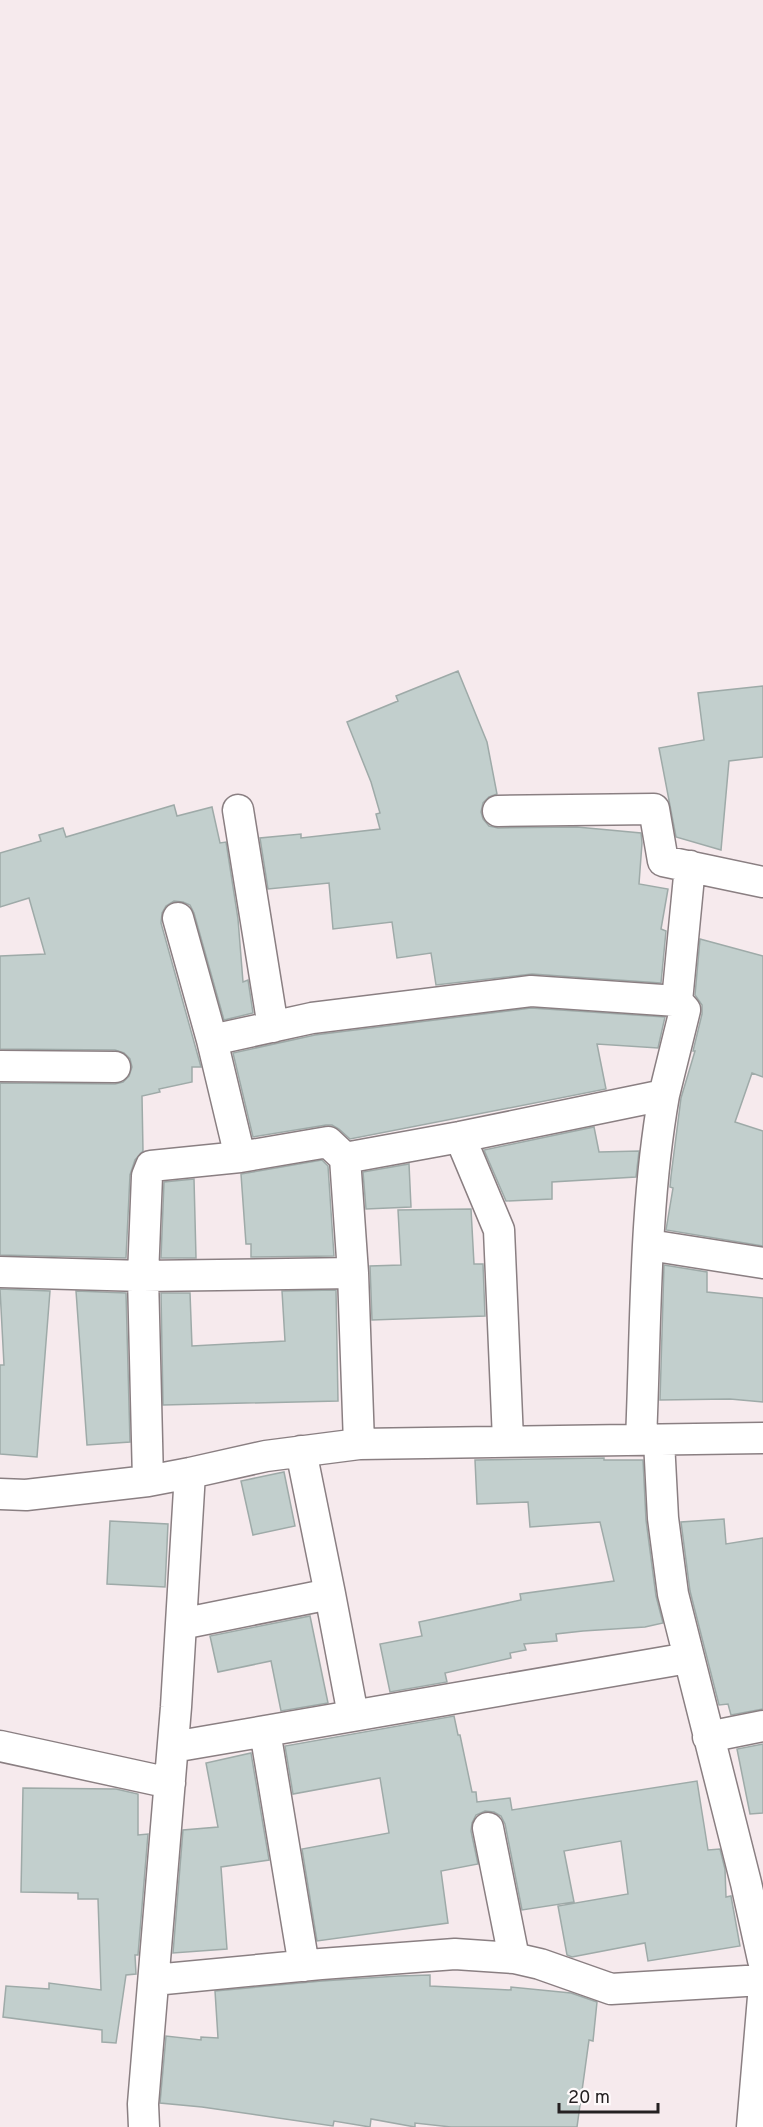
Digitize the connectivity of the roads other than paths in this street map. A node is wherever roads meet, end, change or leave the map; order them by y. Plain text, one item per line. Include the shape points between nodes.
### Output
1 (238, 810) dead end
2 (498, 811) dead end
3 (690, 866) junction
4 (763, 882) edge
5 (178, 918) dead end
6 (677, 1001) junction
7 (273, 1027) junction
8 (212, 1040) junction
9 (0, 1066) edge
10 (115, 1067) dead end
11 (664, 1095) junction
12 (460, 1137) junction
13 (240, 1157) junction
14 (345, 1158) junction
15 (649, 1245) junction
16 (763, 1263) edge
17 (0, 1272) edge
18 (353, 1273) junction
19 (143, 1276) junction
20 (763, 1438) edge
21 (508, 1440) junction
22 (650, 1441) junction
23 (359, 1444) junction
24 (301, 1451) junction
25 (190, 1473) junction
26 (148, 1481) junction
27 (0, 1494) edge
28 (330, 1594) junction
29 (181, 1624) junction
30 (688, 1658) junction
31 (353, 1715) junction
32 (763, 1726) edge
33 (265, 1731) junction
34 (708, 1737) junction
35 (0, 1746) edge
36 (173, 1747) junction
37 (170, 1783) junction
38 (488, 1828) dead end
39 (514, 1958) junction
40 (763, 1959) edge
41 (304, 1966) junction
42 (154, 1980) junction
43 (763, 1980) edge
44 (763, 1997) edge
45 (144, 2127) edge
46 (752, 2127) edge

1 - 7 street
2 - 3 street via 654,809 663,861
3 - 4 street
3 - 6 street
5 - 8 street
6 - 7 street via 531,991
6 - 11 street via 685,1010
7 - 8 street
8 - 13 street
9 - 10 street
11 - 12 street
11 - 15 street
12 - 14 street
12 - 21 street via 499,1230
13 - 14 street via 328,1142
13 - 19 street via 151,1166 147,1176
14 - 18 street
15 - 16 street
15 - 22 street
17 - 19 street
18 - 19 street
18 - 23 street
19 - 26 street
20 - 22 street
21 - 22 street
21 - 23 street
22 - 30 street via 673,1594
23 - 24 street
24 - 25 street
24 - 28 street
25 - 26 street
25 - 29 street
26 - 27 street via 26,1495
28 - 29 street
28 - 31 street
29 - 36 street
30 - 31 street
30 - 34 street
31 - 33 street
32 - 34 street
33 - 36 street
33 - 41 street
34 - 40 street
35 - 37 street
36 - 37 street
37 - 42 street
38 - 39 street
39 - 41 street via 455,1954
39 - 43 street via 611,1989
41 - 42 street
42 - 45 street
44 - 46 street

